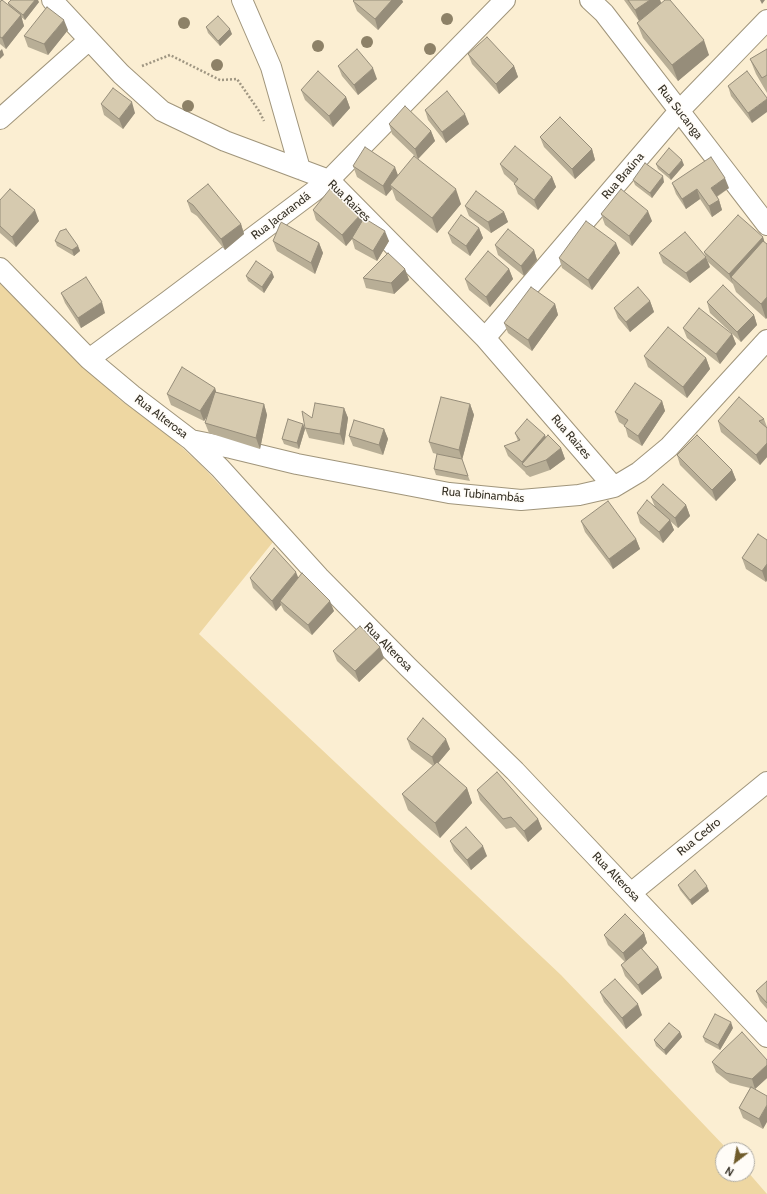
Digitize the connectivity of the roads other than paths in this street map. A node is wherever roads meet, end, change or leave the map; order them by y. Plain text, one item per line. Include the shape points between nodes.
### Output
1 (52, 0) edge
2 (242, 0) edge
3 (505, 0) edge
4 (590, 0) edge
5 (767, 20) edge
6 (89, 40) junction
7 (679, 111) junction
8 (0, 119) edge
9 (300, 169) junction
10 (329, 180) junction
11 (767, 225) edge
12 (0, 268) edge
13 (485, 338) junction
14 (767, 340) edge
15 (88, 359) junction
16 (192, 440) junction
17 (614, 487) junction
18 (767, 782) edge
19 (631, 893) junction
20 (767, 1037) edge

1 - 6 street, Rua Raizes
2 - 9 street via 271,67
3 - 10 street, Rua Jacarandá
4 - 7 street, Rua Sucanga via 604,13
5 - 7 street, Rua Braúna
6 - 8 street
6 - 9 street, Rua Raizes via 121,74 162,111 225,141
7 - 11 street, Rua Sucanga
7 - 13 street, Rua Braúna
9 - 10 street, Rua Raizes
10 - 13 street, Rua Raizes
10 - 15 street, Rua Jacarandá
12 - 15 street, Rua Alterosa
13 - 17 street, Rua Raizes
14 - 17 street, Rua Tubinambás via 669,447 639,472
15 - 16 street, Rua Alterosa
16 - 17 street, Rua Tubinambás via 297,464 449,493 521,500 579,495
16 - 19 street, Rua Alterosa via 319,577 515,771
18 - 19 street, Rua Cedro
19 - 20 street, Rua Alterosa

